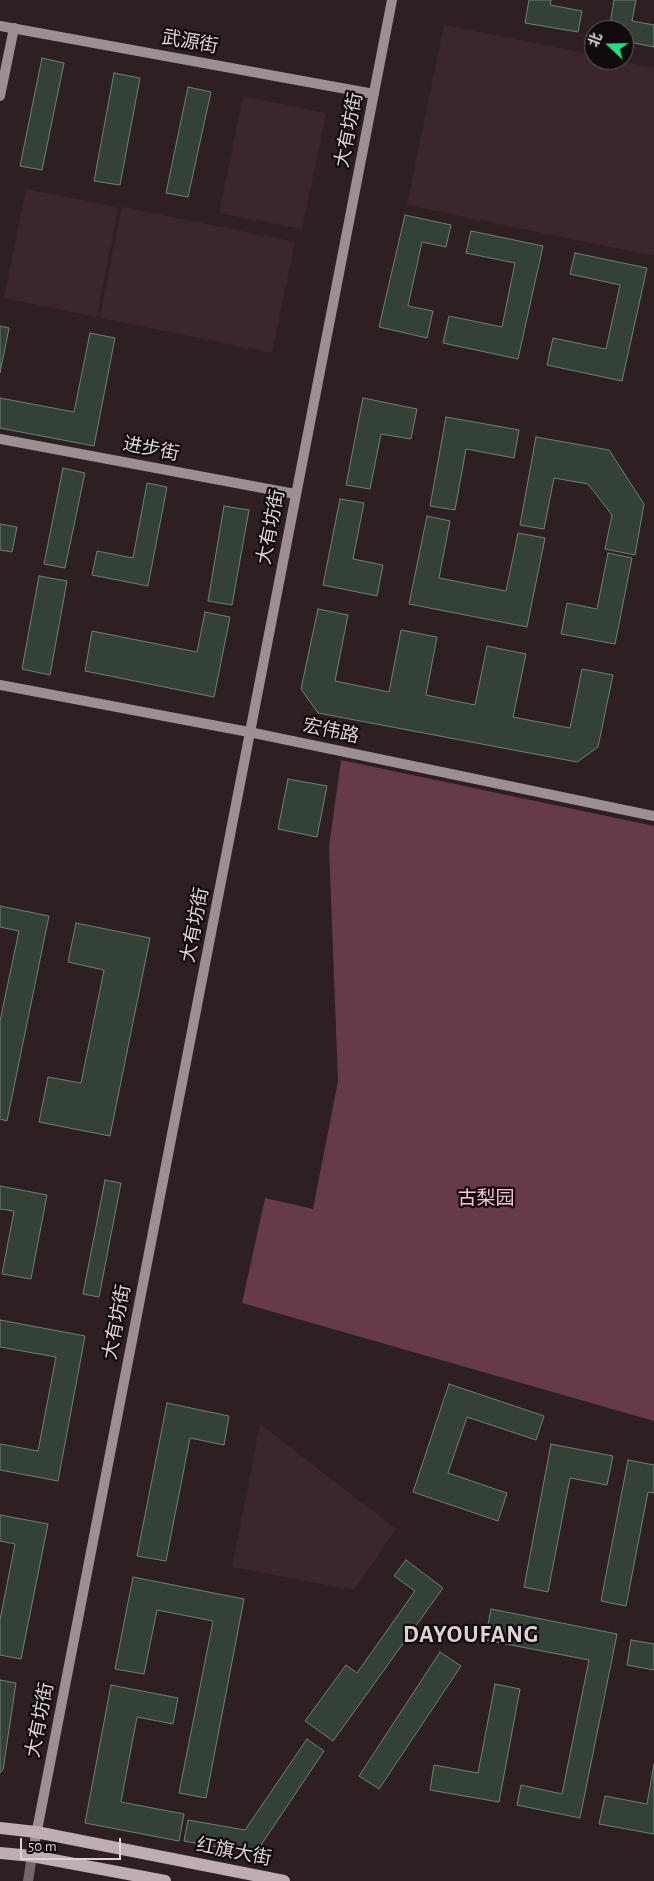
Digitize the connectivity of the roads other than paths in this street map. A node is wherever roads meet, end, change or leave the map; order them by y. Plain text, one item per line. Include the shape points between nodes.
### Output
1 (392, 0) edge
2 (0, 26) edge
3 (14, 28) junction
4 (374, 94) junction
5 (0, 96) edge
6 (0, 439) edge
7 (296, 494) junction
8 (0, 684) edge
9 (249, 732) junction
10 (654, 816) edge
11 (0, 1828) edge
12 (36, 1832) junction
13 (0, 1853) edge
14 (32, 1856) junction
15 (28, 1881) edge
16 (165, 1881) edge
17 (284, 1881) edge

1 - 4 main road, 大有坊街
2 - 3 main road, 武源街
3 - 4 main road, 武源街
3 - 5 main road
4 - 7 main road, 大有坊街
6 - 7 main road, 进步街
7 - 9 main road, 大有坊街
8 - 9 main road, 宏伟路
9 - 10 main road, 宏伟路
9 - 12 main road, 大有坊街
11 - 12 main road, 红旗大街
12 - 14 main road, 大有坊街
12 - 17 main road, 红旗大街
13 - 14 main road
14 - 15 street
14 - 16 main road

